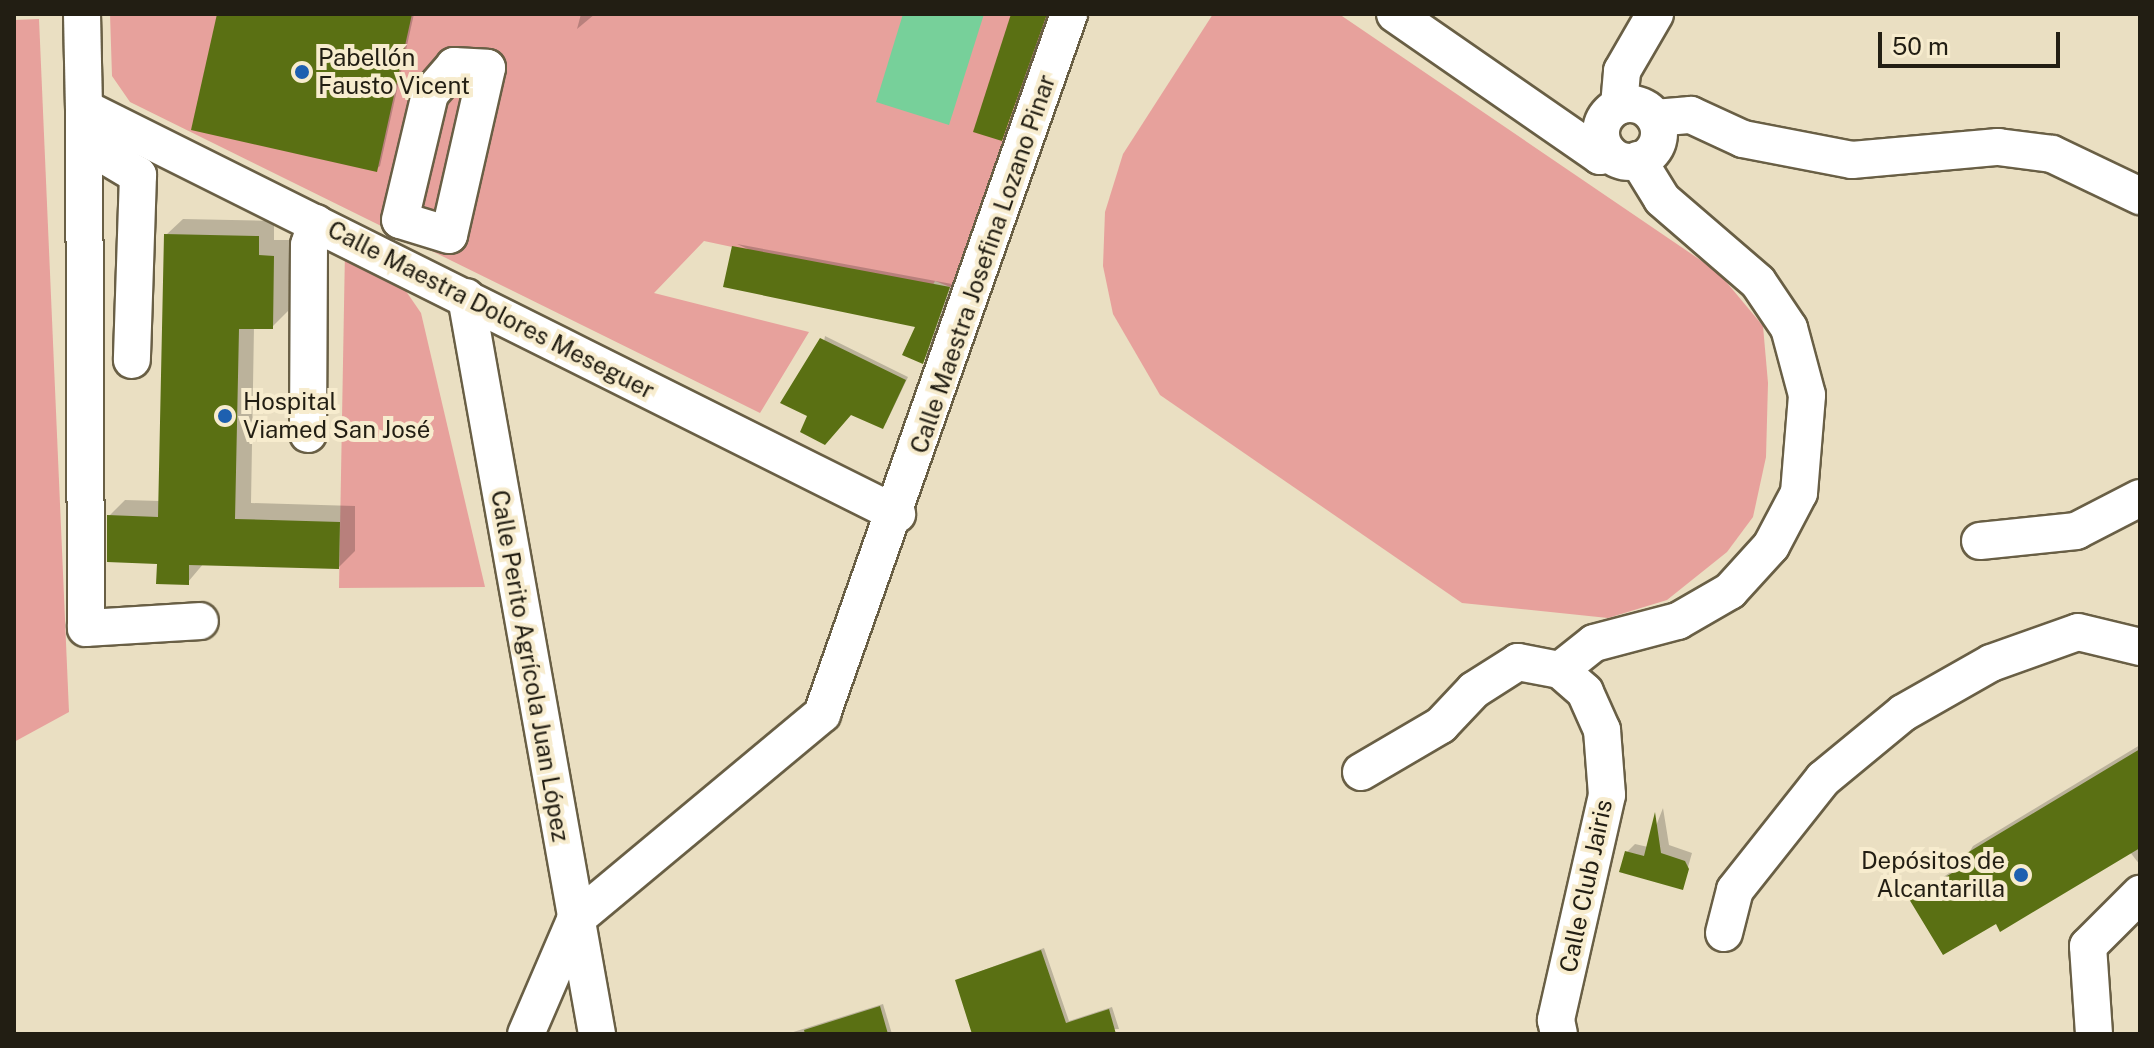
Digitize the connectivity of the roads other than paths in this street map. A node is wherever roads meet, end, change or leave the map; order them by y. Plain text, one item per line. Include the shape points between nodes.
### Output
1 (82, 14) edge
2 (1069, 14) edge
3 (1395, 14) edge
4 (1651, 20) edge
5 (84, 126) junction
6 (1634, 129) junction
7 (2140, 196) edge
8 (316, 223) junction
9 (422, 229) dead end
10 (410, 270) junction
11 (466, 297) junction
12 (132, 360) dead end
13 (308, 434) dead end
14 (2140, 498) edge
15 (897, 514) junction
16 (1980, 541) dead end
17 (200, 621) dead end
18 (2140, 647) edge
19 (1572, 681) junction
20 (1361, 772) dead end
21 (2140, 894) edge
22 (575, 920) junction
23 (1724, 933) dead end
24 (526, 1034) edge
25 (597, 1034) edge
26 (1559, 1034) edge
27 (2094, 1034) edge

1 - 5 street
2 - 15 street, Calle Maestra Josefina Lozano Pinar
3 - 6 street via 1535,112
4 - 6 street via 1622,71
5 - 8 street, Calle Maestra Dolores Meseguer
5 - 12 street via 138,175
5 - 17 street via 86,628
6 - 7 street via 1743,139 1852,160 1998,147 2052,154
6 - 19 street via 1662,199 1758,282 1789,328 1807,395 1799,493 1771,546 1730,591 1678,621 1594,643
8 - 10 street, Calle Maestra Dolores Meseguer
8 - 13 street via 309,245
9 - 10 street
10 - 11 street, Calle Maestra Dolores Meseguer
11 - 15 street, Calle Maestra Dolores Meseguer
11 - 22 street, Calle Perito Agrícola Juan López
14 - 16 street via 2076,531
15 - 22 street, Calle Maestra Josefina Lozano Pinar via 822,714
18 - 23 street via 2078,632 1991,663 1903,713 1823,779 1735,890
19 - 20 street via 1518,662 1474,690 1441,725
19 - 26 street, Calle Club Jairis via 1602,730 1607,795 1556,1020
21 - 27 street via 2088,946
22 - 24 street
22 - 25 street, Calle Perito Agrícola Juan López

